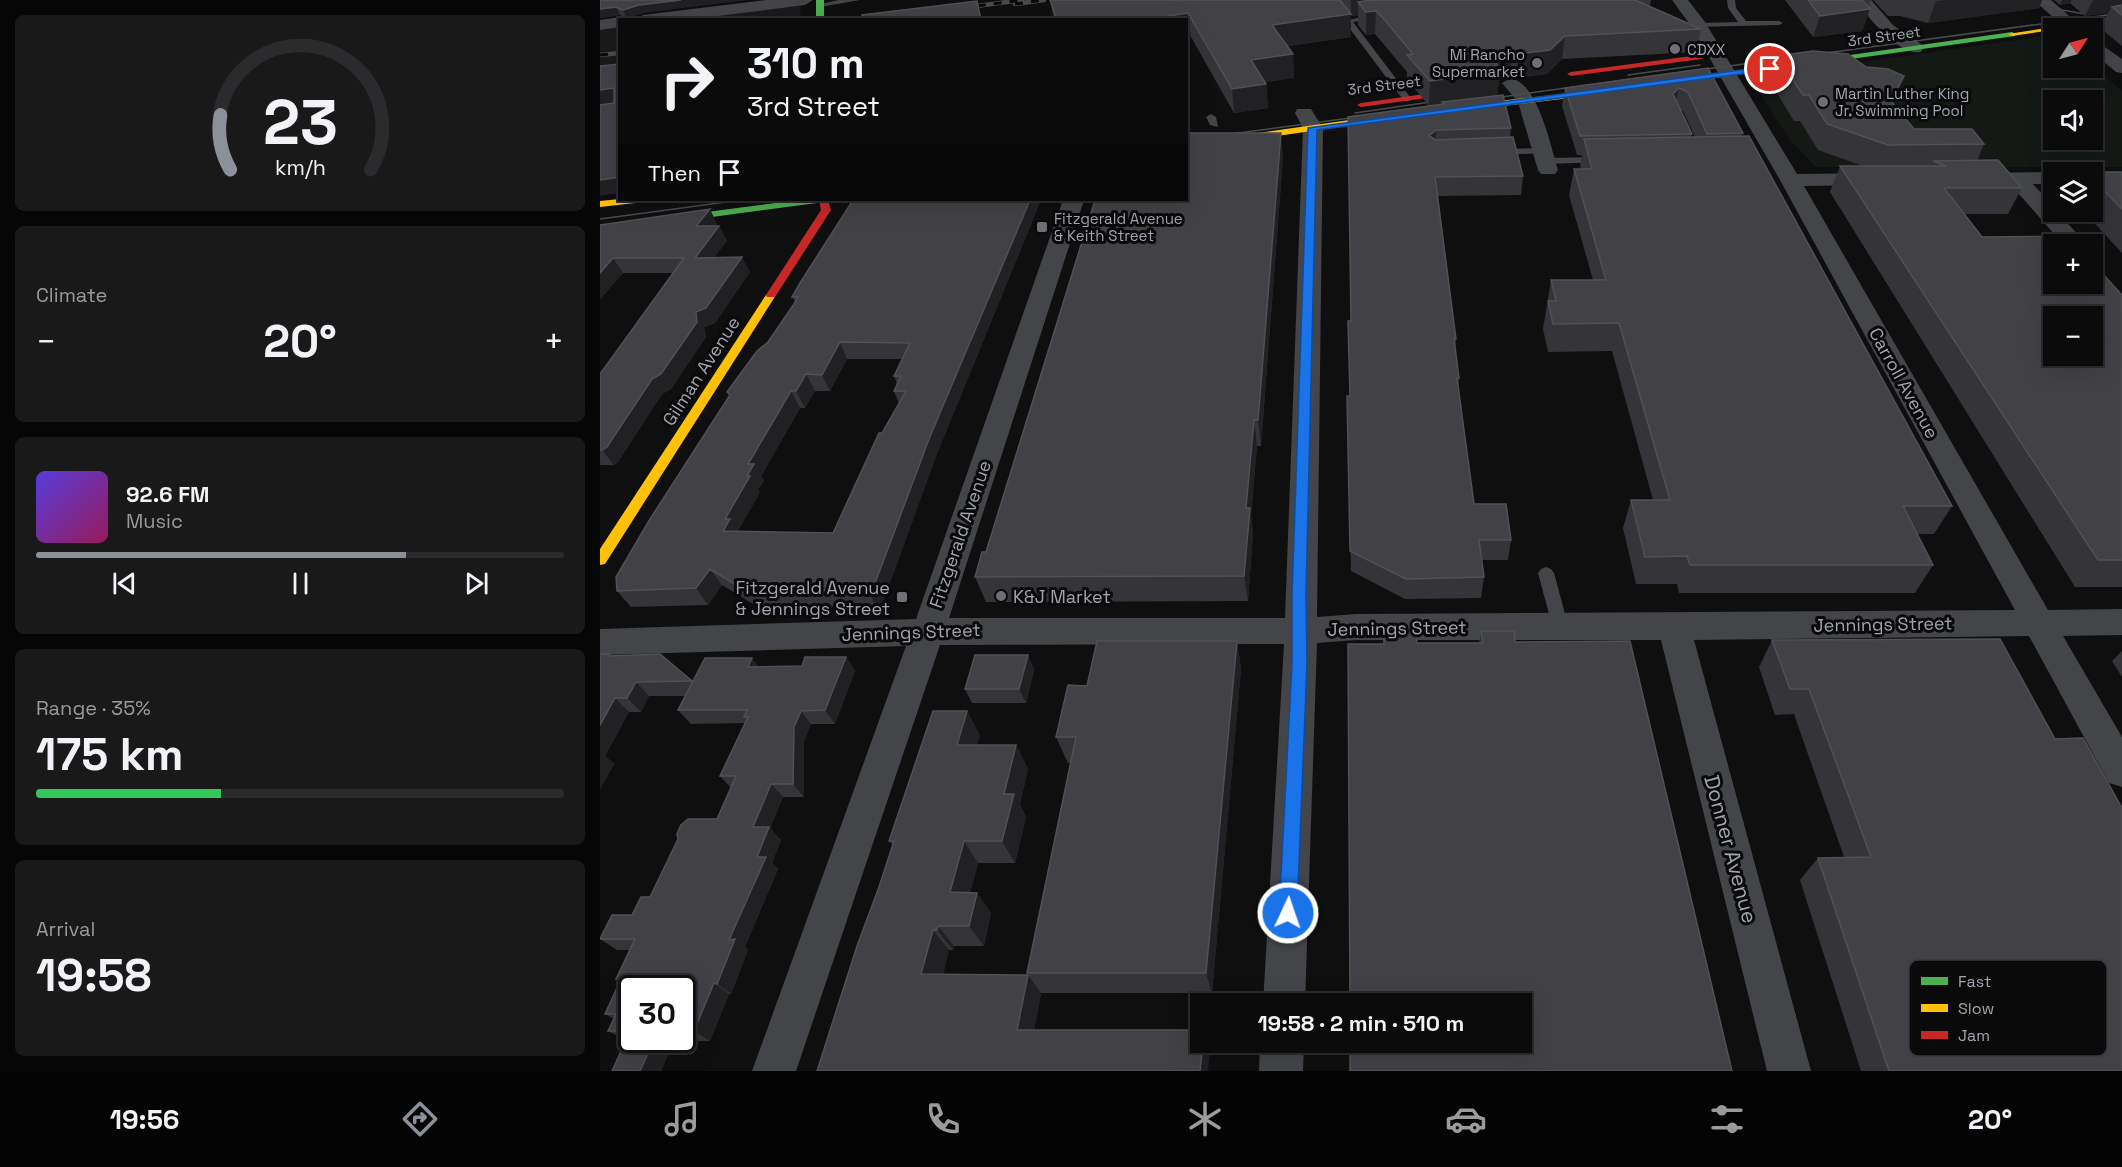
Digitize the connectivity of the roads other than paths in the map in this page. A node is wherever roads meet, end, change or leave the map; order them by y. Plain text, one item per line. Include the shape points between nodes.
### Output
1 (856, 0) edge
2 (1680, 0) edge
3 (1731, 0) edge
4 (1863, 0) edge
5 (817, 8) edge
6 (2040, 8) edge
7 (1381, 16) edge
8 (672, 18) edge
9 (2068, 18) edge
10 (2122, 18) edge
11 (2103, 19) edge
12 (618, 22) edge
13 (1779, 23) dead end
14 (1744, 24) junction
15 (600, 25) edge
16 (1699, 25) junction
17 (2043, 26) edge
18 (1911, 31) dead end
19 (1893, 33) junction
20 (1876, 35) dead end
21 (1915, 48) junction
22 (2103, 52) edge
23 (1724, 61) junction
24 (2122, 68) edge
25 (1557, 76) dead end
26 (1511, 83) dead end
27 (1650, 85) edge
28 (1478, 88) edge
29 (1619, 90) edge
30 (1407, 99) junction
31 (1527, 101) junction
32 (1352, 106) dead end
33 (1448, 110) edge
34 (1406, 115) edge
35 (1307, 116) junction
36 (1217, 122) dead end
37 (1196, 127) dead end
38 (1188, 146) edge
39 (1483, 153) edge
40 (1616, 160) edge
41 (1546, 161) junction
42 (2043, 178) edge
43 (1903, 179) edge
44 (1948, 179) edge
45 (2017, 179) junction
46 (1790, 180) junction
47 (626, 201) edge
48 (810, 201) edge
49 (825, 201) edge
50 (1073, 201) edge
51 (600, 204) edge
52 (600, 229) edge
53 (2066, 234) edge
54 (600, 560) edge
55 (1546, 573) dead end
56 (2038, 622) junction
57 (2122, 622) edge
58 (1560, 625) junction
59 (1674, 627) junction
60 (1299, 631) junction
61 (927, 632) junction
62 (600, 642) edge
63 (2122, 771) edge
64 (1284, 993) edge
65 (1282, 1053) edge
66 (774, 1071) edge
67 (1281, 1071) edge
68 (1789, 1071) edge

1 - 5 lane
2 - 16 street, Carroll Avenue
3 - 14 lane
4 - 19 street
5 - 8 street
6 - 9 street
7 - 30 lane via 1345,18
10 - 11 main road, 3rd Street
12 - 15 street
13 - 14 lane
14 - 16 lane
16 - 23 street, Carroll Avenue
17 - 21 main road, 3rd Street
18 - 19 main road, 3rd Street
19 - 20 main road, 3rd Street
19 - 21 street
21 - 23 main road, 3rd Street
22 - 24 street
23 - 25 main road, 3rd Street
23 - 27 main road, 3rd Street
23 - 46 street, Carroll Avenue via 1769,156
26 - 31 street
28 - 30 main road, 3rd Street
29 - 31 main road
30 - 32 main road, 3rd Street
31 - 33 main road
31 - 41 street
34 - 35 main road, 3rd Street
35 - 38 main road, 3rd Street
35 - 60 street
36 - 37 main road
39 - 41 lane
40 - 41 lane
42 - 45 street
43 - 46 street
44 - 45 street
45 - 53 street
46 - 56 street, Carroll Avenue
47 - 51 main road
48 - 52 main road
49 - 54 main road, Gilman Avenue via 826,210
50 - 61 street, Fitzgerald Avenue
55 - 58 lane
56 - 57 street, Jennings Street
56 - 59 street, Jennings Street
56 - 63 street, Carroll Avenue
58 - 59 street, Jennings Street
58 - 60 street, Jennings Street
59 - 68 street, Donner Avenue
60 - 61 street, Jennings Street
60 - 64 street
61 - 62 street, Jennings Street
61 - 66 street, Fitzgerald Avenue
65 - 67 street

